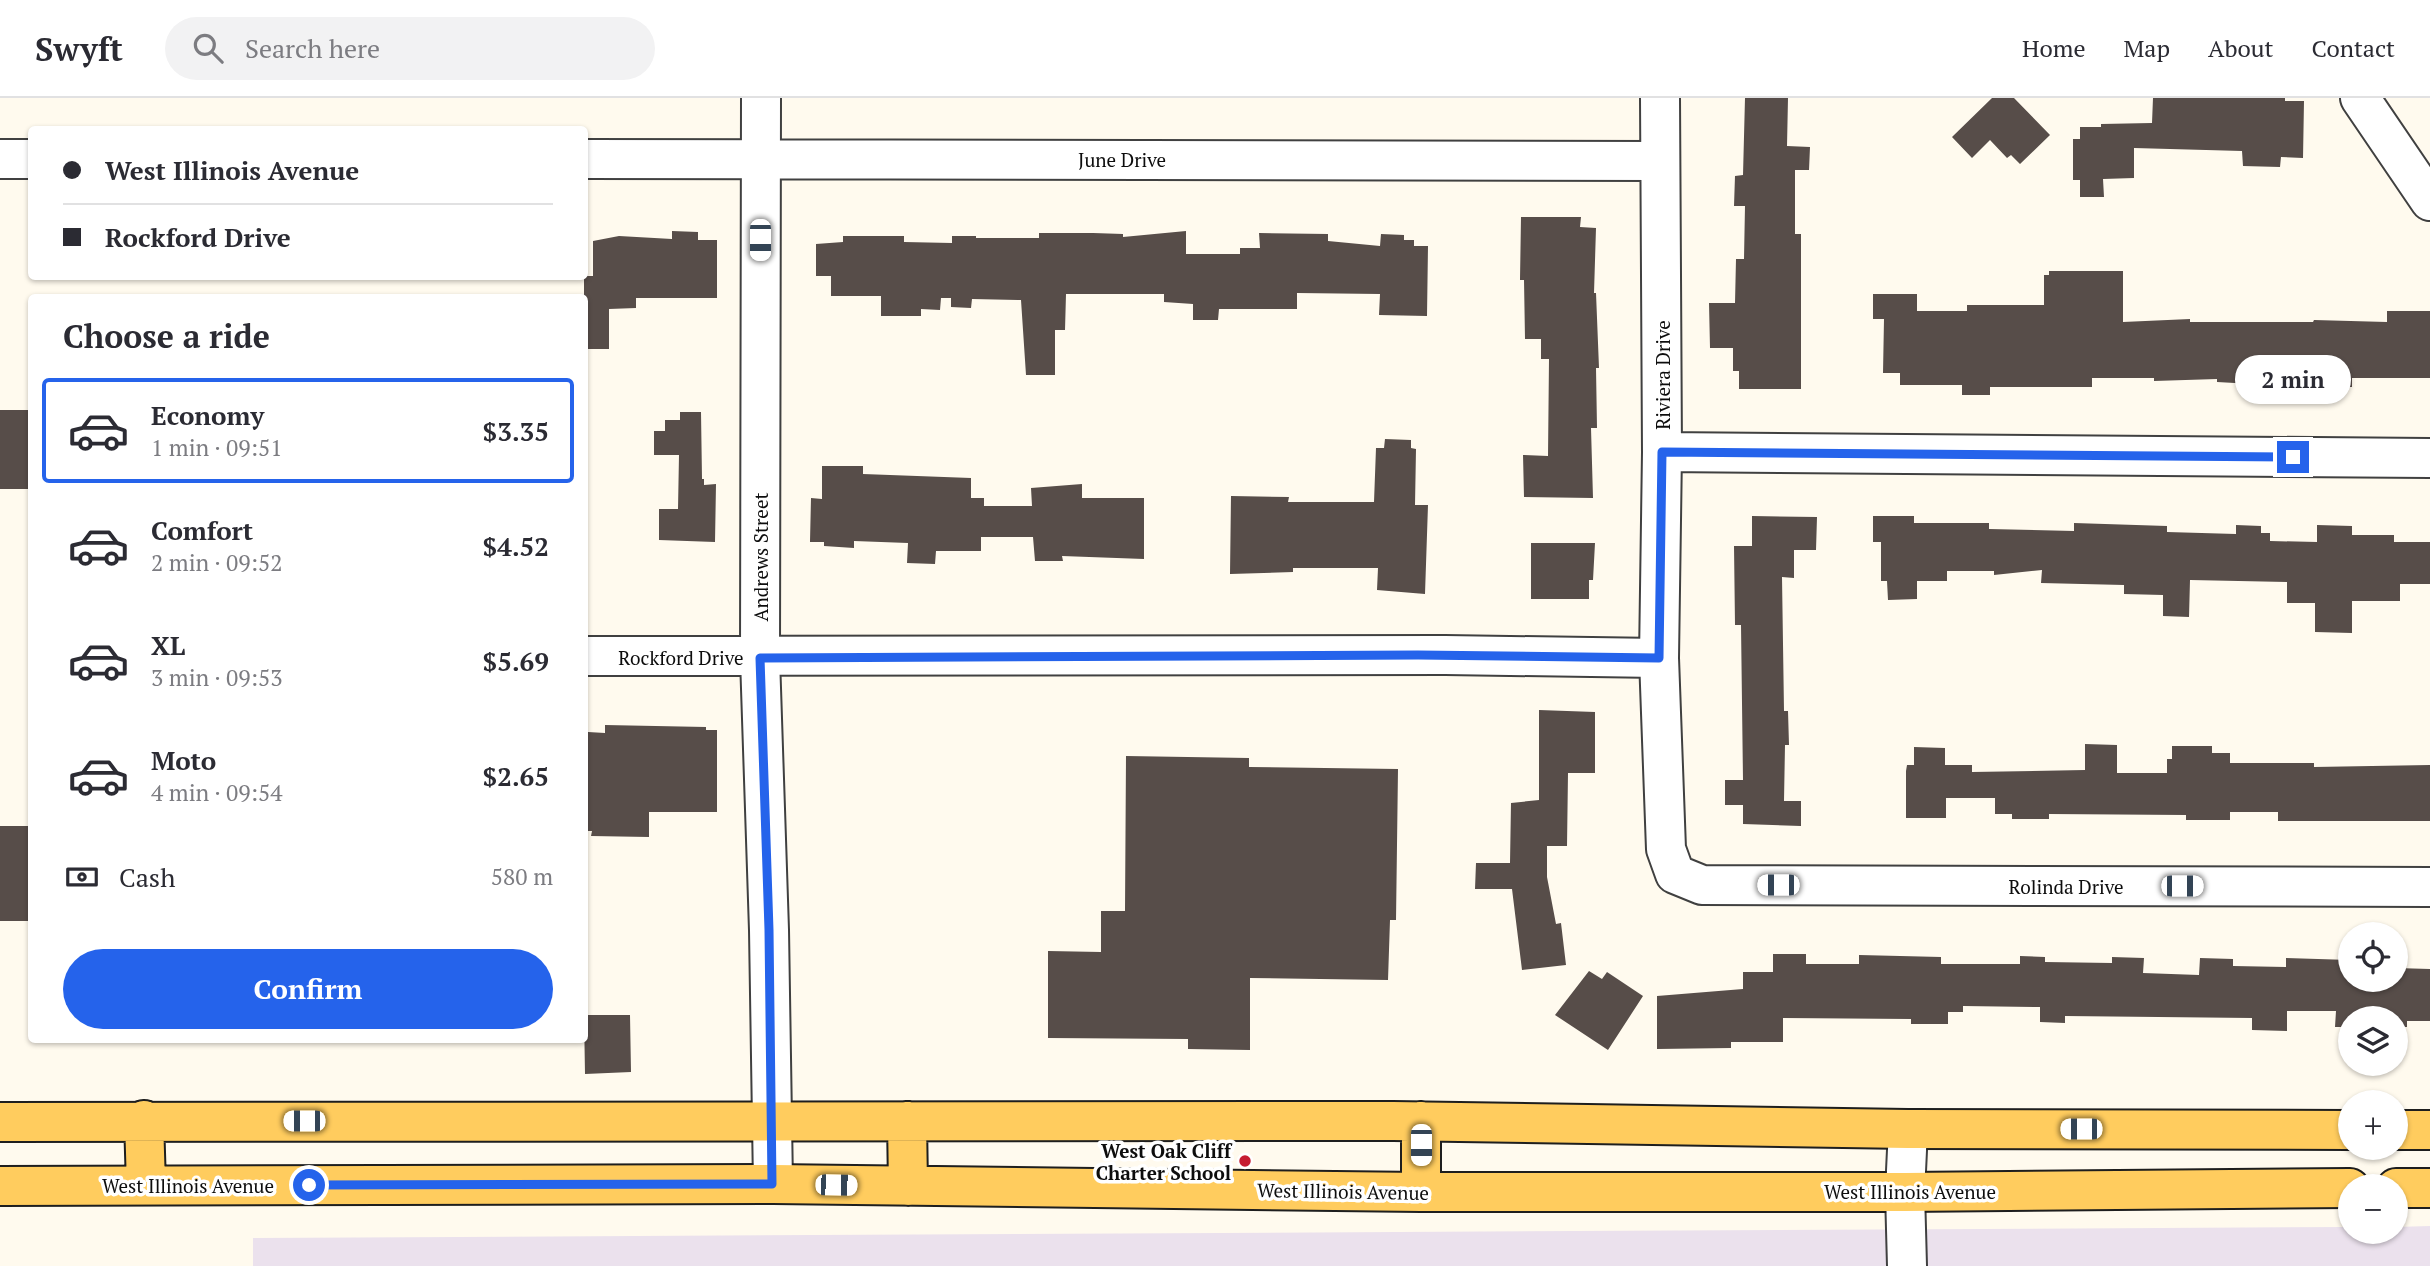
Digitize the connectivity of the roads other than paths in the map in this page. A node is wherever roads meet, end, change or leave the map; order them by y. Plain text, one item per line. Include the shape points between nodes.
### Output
1 (761, 98) edge
2 (1660, 98) edge
3 (2360, 98) edge
4 (0, 159) edge
5 (28, 159) edge
6 (588, 159) edge
7 (760, 159) junction
8 (1660, 161) junction
9 (2430, 201) edge
10 (1662, 452) junction
11 (2430, 458) edge
12 (588, 656) edge
13 (760, 658) junction
14 (1659, 658) junction
15 (1702, 885) joint
16 (2430, 887) edge
17 (144, 1121) junction
18 (771, 1121) junction
19 (907, 1121) junction
20 (1421, 1121) junction
21 (0, 1122) edge
22 (1908, 1129) junction
23 (2302, 1129) junction
24 (2338, 1130) edge
25 (2408, 1130) edge
26 (2430, 1130) edge
27 (772, 1184) junction
28 (146, 1185) junction
29 (0, 1186) edge
30 (908, 1186) junction
31 (2302, 1188) junction
32 (2338, 1188) edge
33 (2408, 1188) edge
34 (2430, 1188) edge
35 (1421, 1192) junction
36 (1905, 1192) junction
37 (1907, 1266) edge

1 - 7 street, Andrews Street
2 - 8 street, Riviera Drive
3 - 9 street
4 - 5 street
6 - 7 street, June Drive
7 - 8 street, June Drive
7 - 13 street, Andrews Street
8 - 10 street, Riviera Drive
10 - 11 street
10 - 14 street, Riviera Drive
12 - 13 street, Rockford Drive
13 - 14 street, Rockford Drive
13 - 18 street, Andrews Street
14 - 15 street, Riviera Drive via 1666,849 1675,874
15 - 16 street, Rolinda Drive
17 - 18 main road
17 - 21 main road
17 - 28 main road
18 - 19 main road
18 - 27 street, Andrews Street
19 - 20 main road
19 - 30 main road
20 - 22 main road
20 - 35 main road
22 - 23 main road
22 - 36 street
23 - 24 main road
23 - 31 main road
25 - 26 main road
27 - 28 main road, West Illinois Avenue
27 - 30 main road, West Illinois Avenue
28 - 29 main road, West Illinois Avenue
30 - 35 main road, West Illinois Avenue
31 - 32 main road, West Illinois Avenue
31 - 36 main road, West Illinois Avenue
33 - 34 main road
35 - 36 main road, West Illinois Avenue
36 - 37 street

